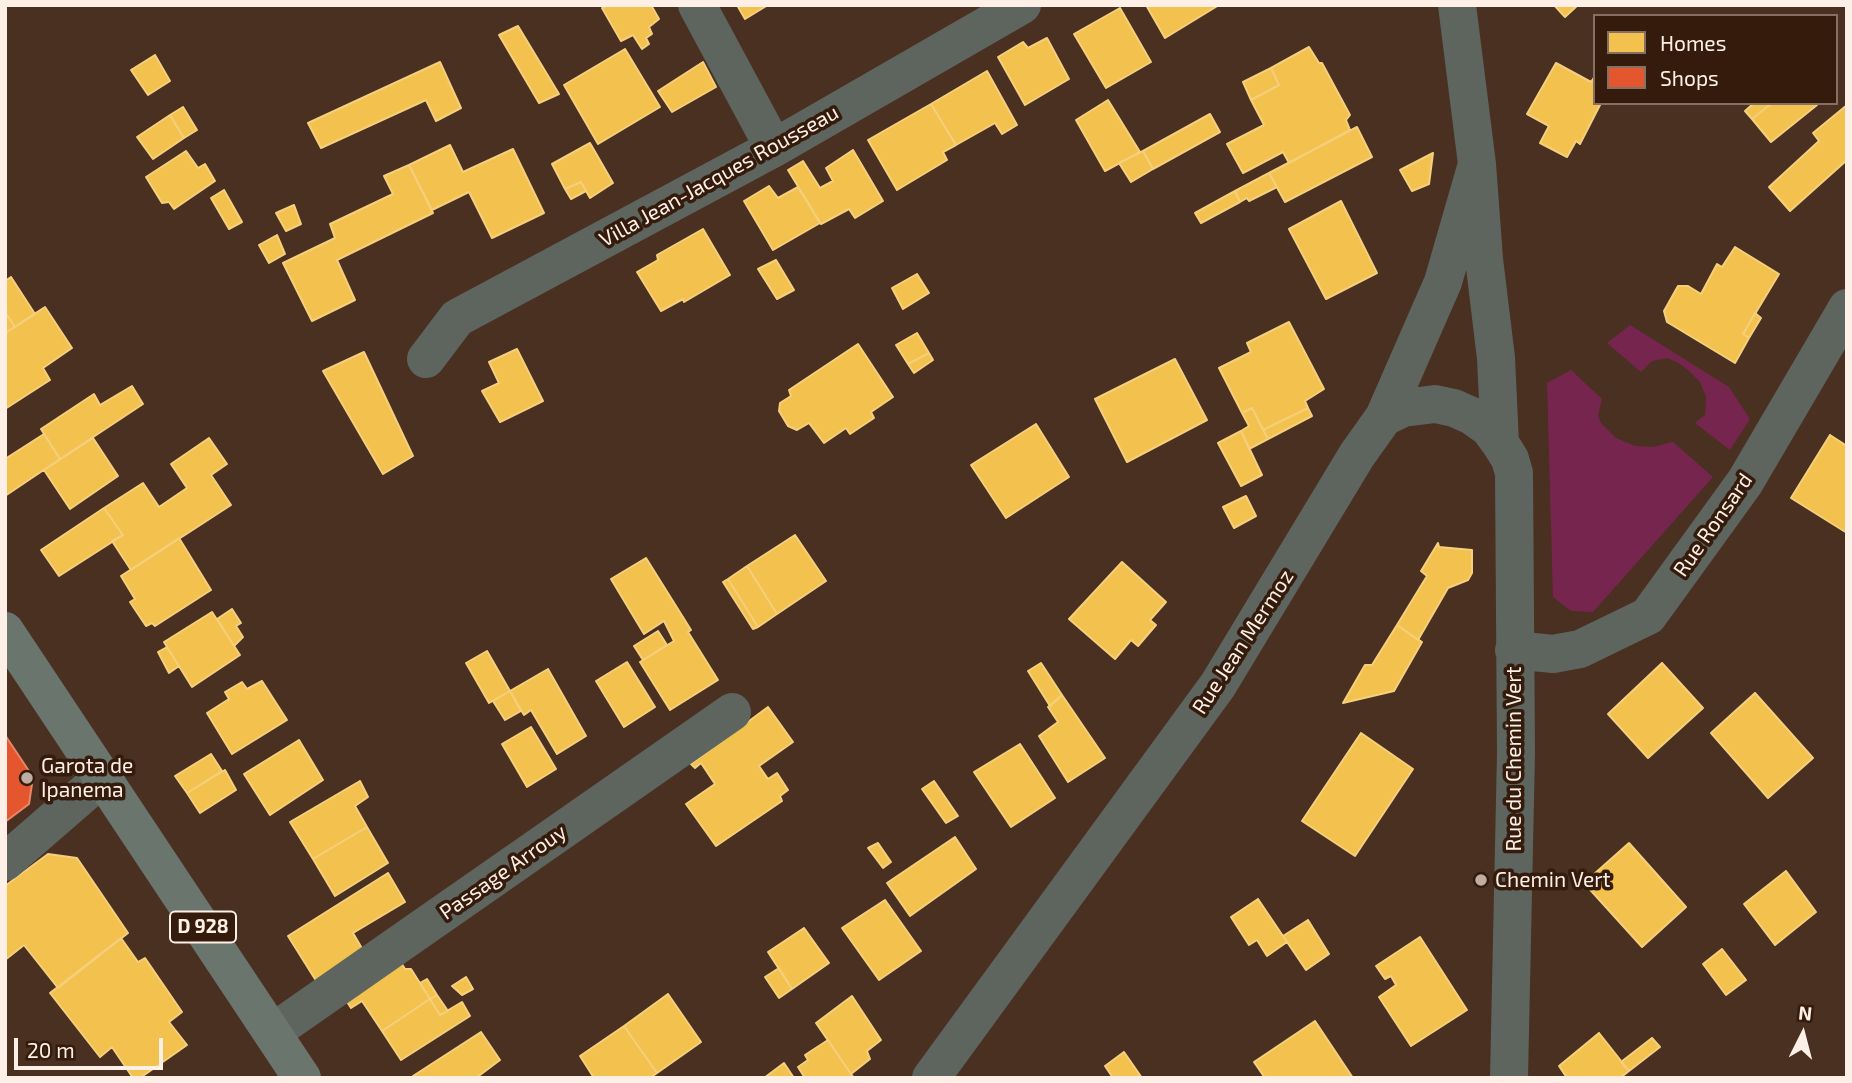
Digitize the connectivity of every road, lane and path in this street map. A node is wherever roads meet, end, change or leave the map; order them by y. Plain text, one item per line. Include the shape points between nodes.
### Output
1 (697, 5) edge
2 (1022, 5) edge
3 (1457, 5) edge
4 (774, 148) junction
5 (1477, 164) junction
6 (1847, 308) edge
7 (426, 359) dead end
8 (1384, 417) junction
9 (1500, 443) junction
10 (5, 631) edge
11 (1514, 650) junction
12 (732, 712) dead end
13 (103, 777) junction
14 (5, 862) edge
15 (273, 1032) junction
16 (302, 1078) edge
17 (931, 1078) edge
18 (1509, 1078) edge

1 - 4 street
2 - 4 street, Villa Jean-Jacques Rousseau
3 - 5 street, Rue Jean Mermoz
4 - 7 street, Villa Jean-Jacques Rousseau via 457,318
5 - 8 street, Rue Jean Mermoz via 1443,282
5 - 9 street, Rue Jean Mermoz
6 - 11 street, Rue Ronsard via 1745,482 1648,616 1580,649 1553,654
8 - 9 street via 1418,405 1454,408 1489,428
8 - 17 street, Rue Jean Mermoz via 1218,685
9 - 11 street, Rue du Chemin Vert via 1514,473
10 - 13 main road, D 928
11 - 18 street, Rue du Chemin Vert
12 - 15 street, Passage Arrouy
13 - 14 street
13 - 15 main road, D 928
15 - 16 main road, D 928

